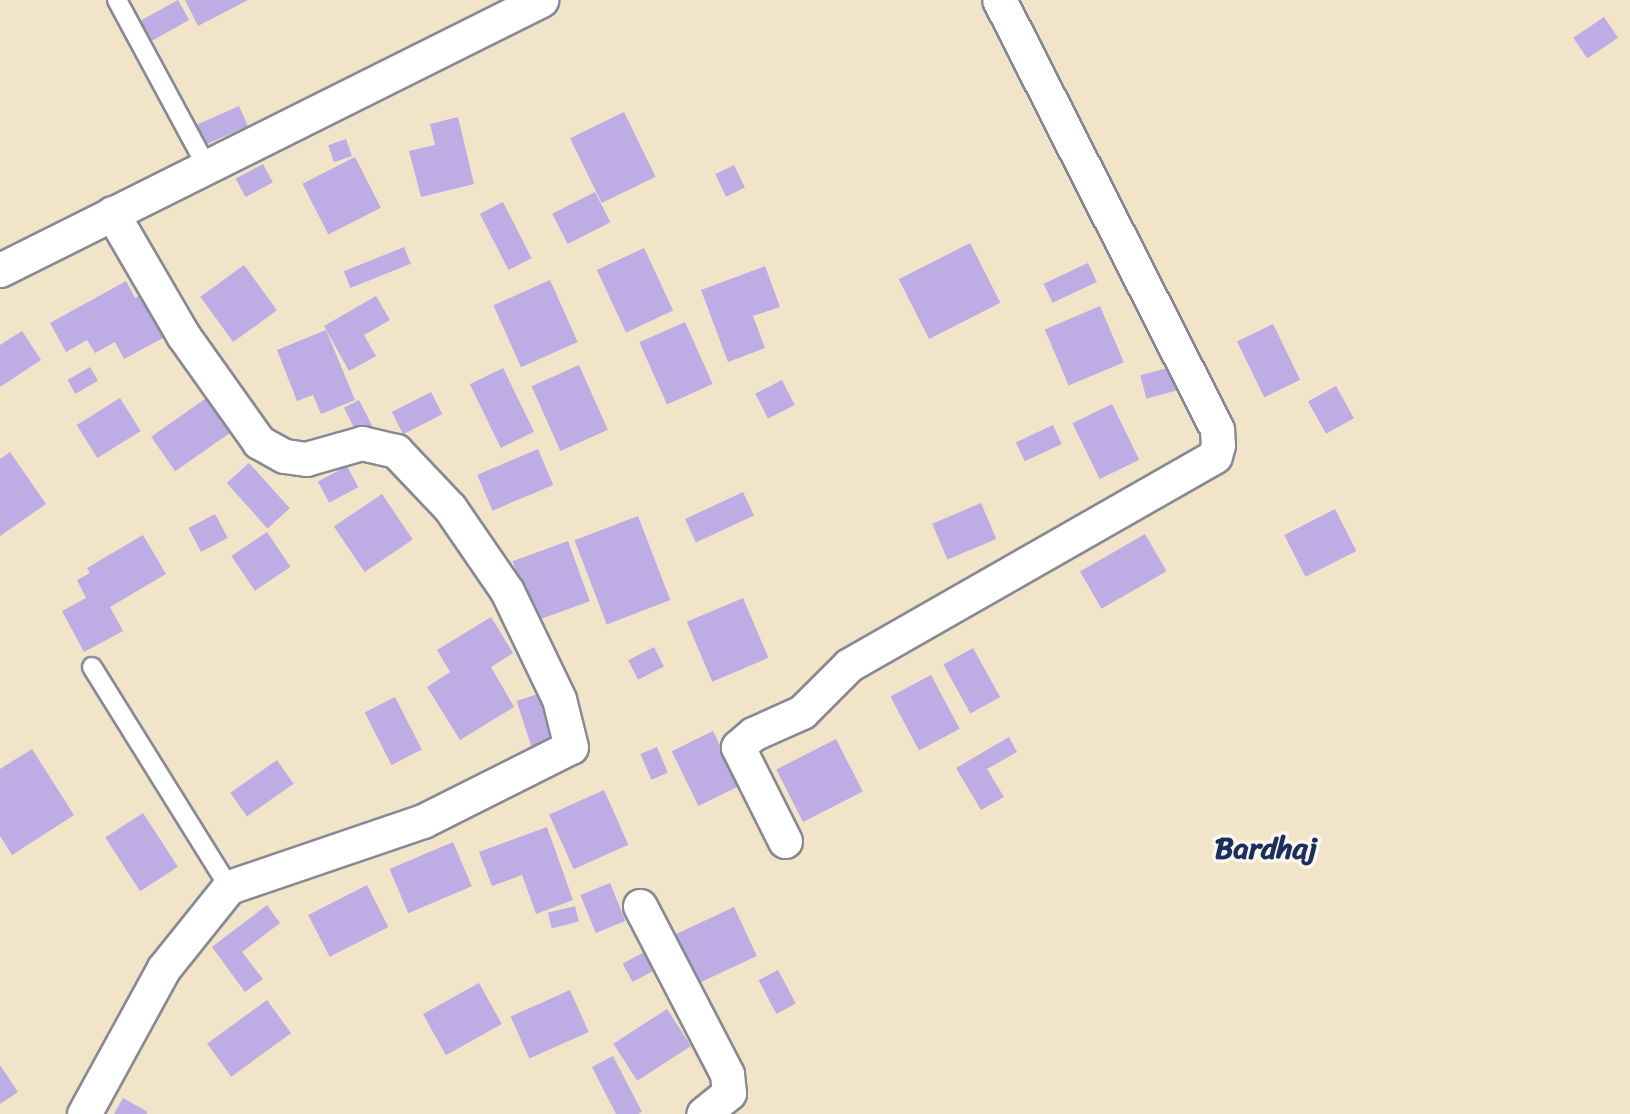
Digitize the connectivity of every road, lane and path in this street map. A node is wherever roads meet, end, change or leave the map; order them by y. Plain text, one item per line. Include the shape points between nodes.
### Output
1 (117, 0) edge
2 (541, 0) edge
3 (999, 0) edge
4 (208, 169) junction
5 (112, 213) junction
6 (0, 270) edge
7 (92, 667) dead end
8 (785, 841) dead end
9 (229, 887) junction
10 (640, 906) dead end
11 (84, 1114) edge
12 (703, 1114) edge

1 - 4 lane
2 - 4 street
3 - 8 street via 1217,429 1218,445 1215,456 849,666 802,712 738,747
4 - 5 street
5 - 6 street
5 - 9 street via 183,335 259,442 284,456 306,459 362,443 396,452 450,508 507,591 559,699 572,747 423,821
7 - 9 lane
9 - 11 street via 164,968
10 - 12 street via 727,1074 729,1093

